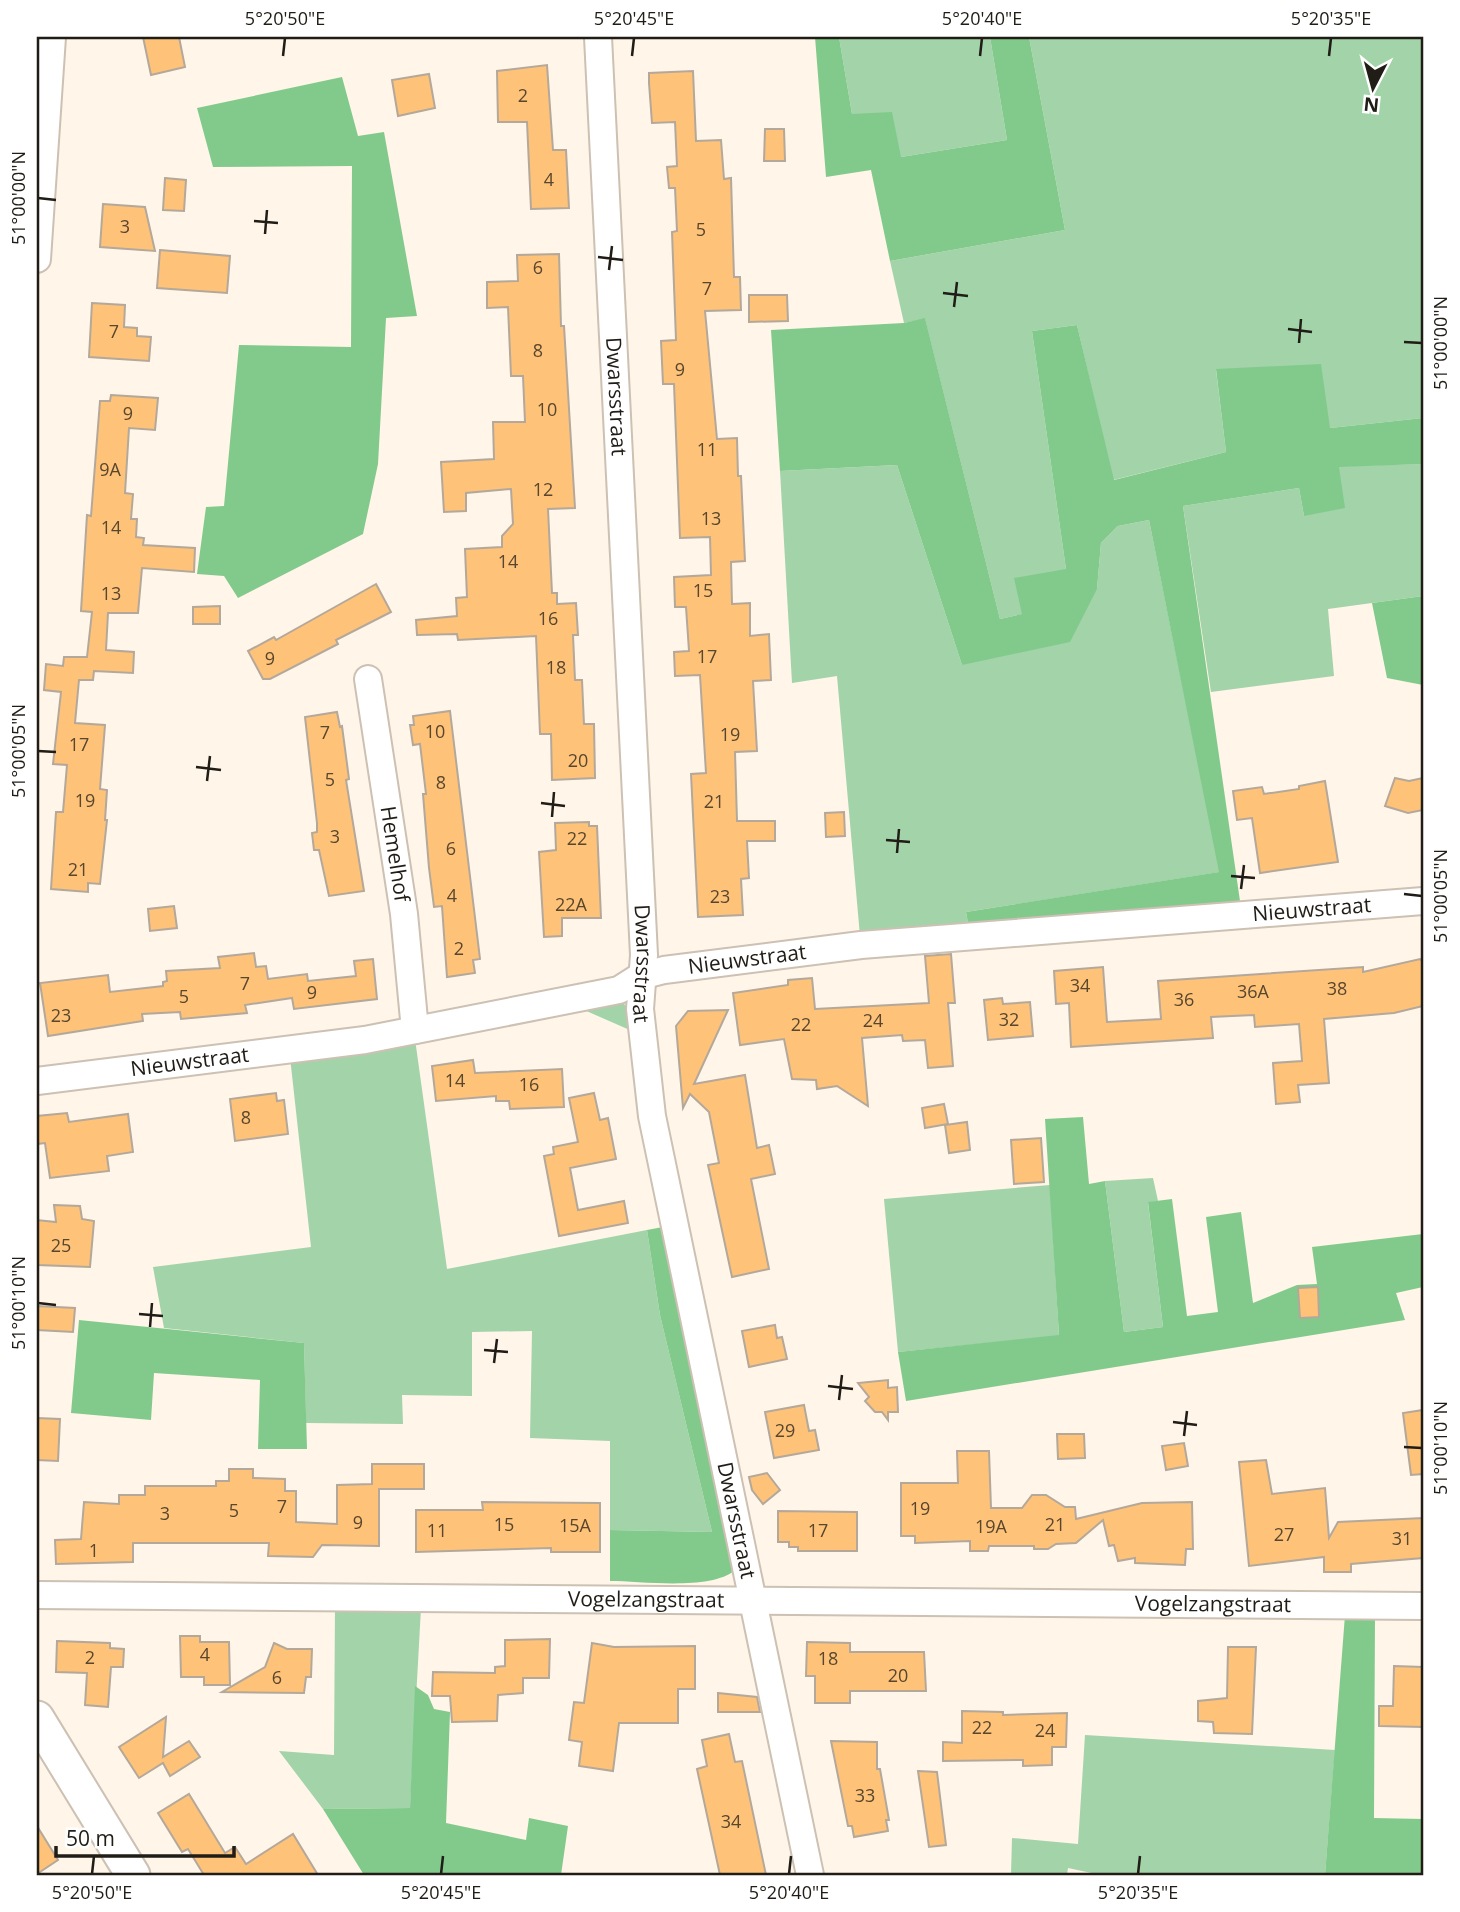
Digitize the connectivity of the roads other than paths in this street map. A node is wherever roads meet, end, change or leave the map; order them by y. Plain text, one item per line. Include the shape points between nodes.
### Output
1 (51, 37) edge
2 (598, 37) edge
3 (37, 259) edge
4 (368, 679) dead end
5 (1423, 901) edge
6 (641, 976) junction
7 (415, 1030) junction
8 (37, 1081) edge
9 (37, 1595) edge
10 (752, 1599) junction
11 (1423, 1606) edge
12 (37, 1718) edge
13 (133, 1875) edge
14 (810, 1875) edge

1 - 3 street
2 - 6 street, Dwarsstraat via 644,955
4 - 7 street, Hemelhof via 404,914
5 - 6 street, Nieuwstraat via 861,945
6 - 7 street, Nieuwstraat via 619,990
6 - 10 street, Dwarsstraat via 640,1009 652,1116
7 - 8 street, Nieuwstraat
9 - 10 street, Vogelzangstraat
10 - 11 street, Vogelzangstraat
10 - 14 street, Dwarsstraat
12 - 13 street

